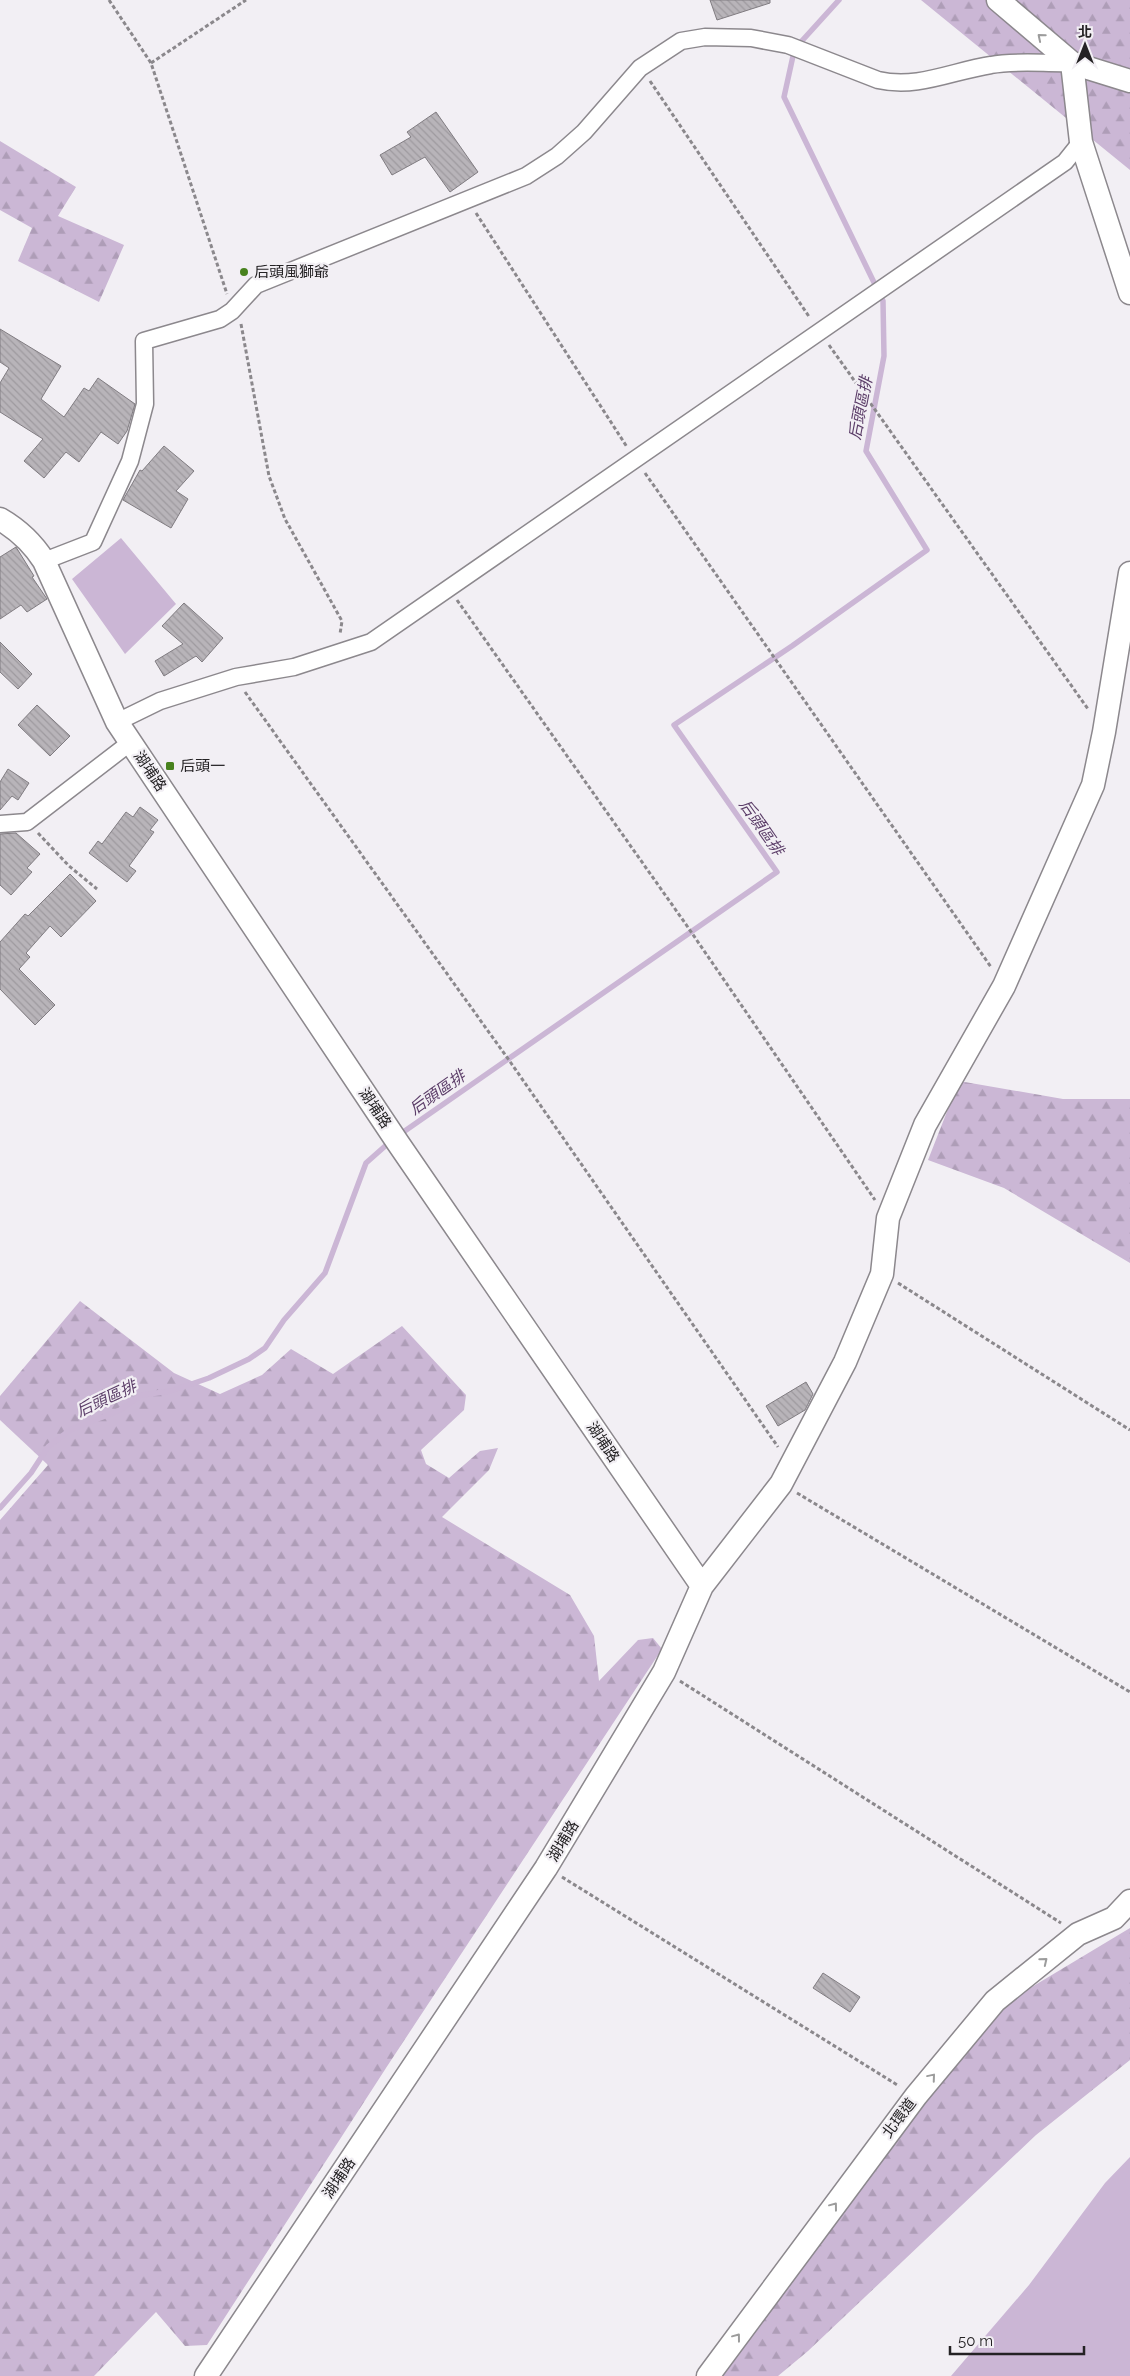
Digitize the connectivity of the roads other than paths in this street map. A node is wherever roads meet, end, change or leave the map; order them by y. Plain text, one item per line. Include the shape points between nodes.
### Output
1 (998, 0) edge
2 (1072, 63) junction
3 (1130, 81) edge
4 (1081, 142) junction
5 (1130, 293) edge
6 (0, 519) edge
7 (44, 561) junction
8 (1130, 573) edge
9 (117, 722) junction
10 (131, 742) junction
11 (0, 824) edge
12 (702, 1586) junction
13 (1130, 1901) edge
14 (206, 2376) edge
15 (708, 2376) edge

2 -> 1 main road
2 - 3 main road
2 - 4 main road
2 - 7 street via 992,65 920,82 893,83 788,45 752,38 705,37 681,41 640,68 584,132 557,156 526,176 256,285 220,319 144,341 145,404 130,461 93,542
4 - 5 main road
4 - 9 street via 1065,162 371,642 294,668 236,677 160,701
6 - 7 main road, 湖埔路 via 33,544
7 - 9 main road, 湖埔路
8 - 12 main road via 1093,785 1004,986 925,1125 888,1218 882,1274 845,1362 785,1474
9 - 10 main road, 湖埔路
10 - 11 street via 27,822
10 - 12 main road, 湖埔路 via 392,1134
12 - 14 main road, 湖埔路 via 664,1672 546,1868
15 -> 13 main road, 北環道 via 916,2096 995,2001 1078,1934 1114,1918

